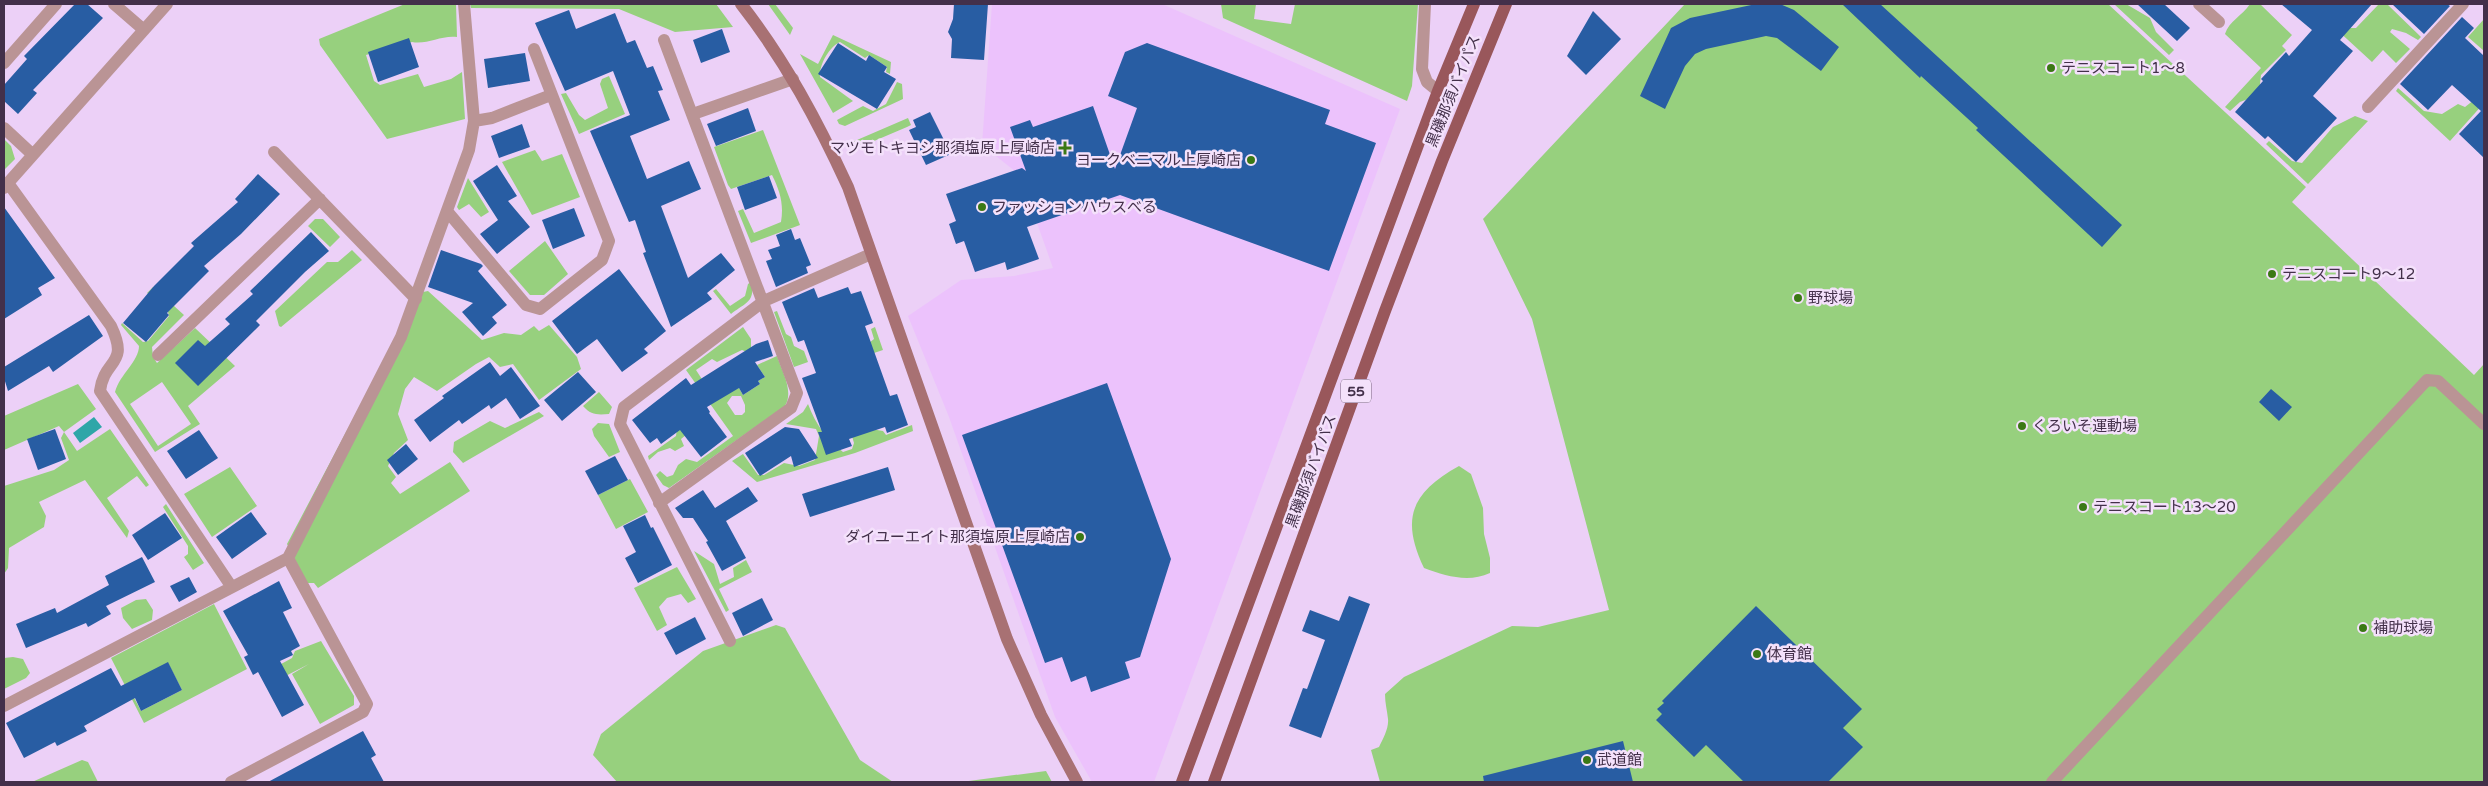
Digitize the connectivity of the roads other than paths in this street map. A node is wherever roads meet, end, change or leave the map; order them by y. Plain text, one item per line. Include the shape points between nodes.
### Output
1 (56, 4) edge
2 (114, 4) edge
3 (167, 4) edge
4 (464, 4) edge
5 (741, 4) edge
6 (1425, 4) edge
7 (1474, 4) edge
8 (1506, 4) edge
9 (2463, 4) edge
10 (2207, 6) edge
11 (2219, 22) dead end
12 (144, 30) junction
13 (664, 40) dead end
14 (534, 49) dead end
15 (4, 63) edge
16 (793, 79) junction
17 (1438, 91) junction
18 (551, 95) junction
19 (2368, 107) dead end
20 (693, 114) junction
21 (474, 121) junction
22 (4, 128) edge
23 (274, 152) dead end
24 (33, 155) junction
25 (6, 186) edge
26 (320, 199) junction
27 (447, 211) junction
28 (872, 254) junction
29 (416, 299) junction
30 (764, 301) junction
31 (158, 355) dead end
32 (2484, 424) edge
33 (659, 503) junction
34 (288, 558) junction
35 (231, 586) junction
36 (730, 641) dead end
37 (4, 706) edge
38 (231, 782) edge
39 (1077, 782) edge
40 (1182, 782) edge
41 (1214, 782) edge
42 (2052, 782) edge

1 - 15 street
2 - 12 street
3 - 12 street
4 - 21 street
5 - 16 street
6 - 17 street via 1422,69 1427,82
7 - 17 main road, 黒磯那須バイパス / 55
8 - 41 main road, 黒磯那須バイパス / 55 via 1385,311
9 - 19 street
10 - 11 street
12 - 24 street
13 - 20 street
14 - 18 street
16 - 20 street
16 - 28 street via 848,187
17 - 40 main road, 黒磯那須バイパス / 55
18 - 21 street via 492,118
18 - 27 street via 608,241 602,260 540,309 526,305
20 - 30 street
21 - 27 street via 469,150
22 - 24 street
23 - 26 street
24 - 25 street
25 - 35 street via 111,326 119,343 117,357 101,379 100,391
26 - 29 street
26 - 31 street
27 - 29 street
28 - 30 street
28 - 39 street via 1007,639 1041,715
29 - 34 street via 401,337
30 - 33 street via 797,393 791,408
30 - 33 street via 624,407 620,424
32 - 42 street via 2438,381 2427,380
33 - 36 street
34 - 35 street
34 - 38 street via 367,704 363,712
35 - 37 street

